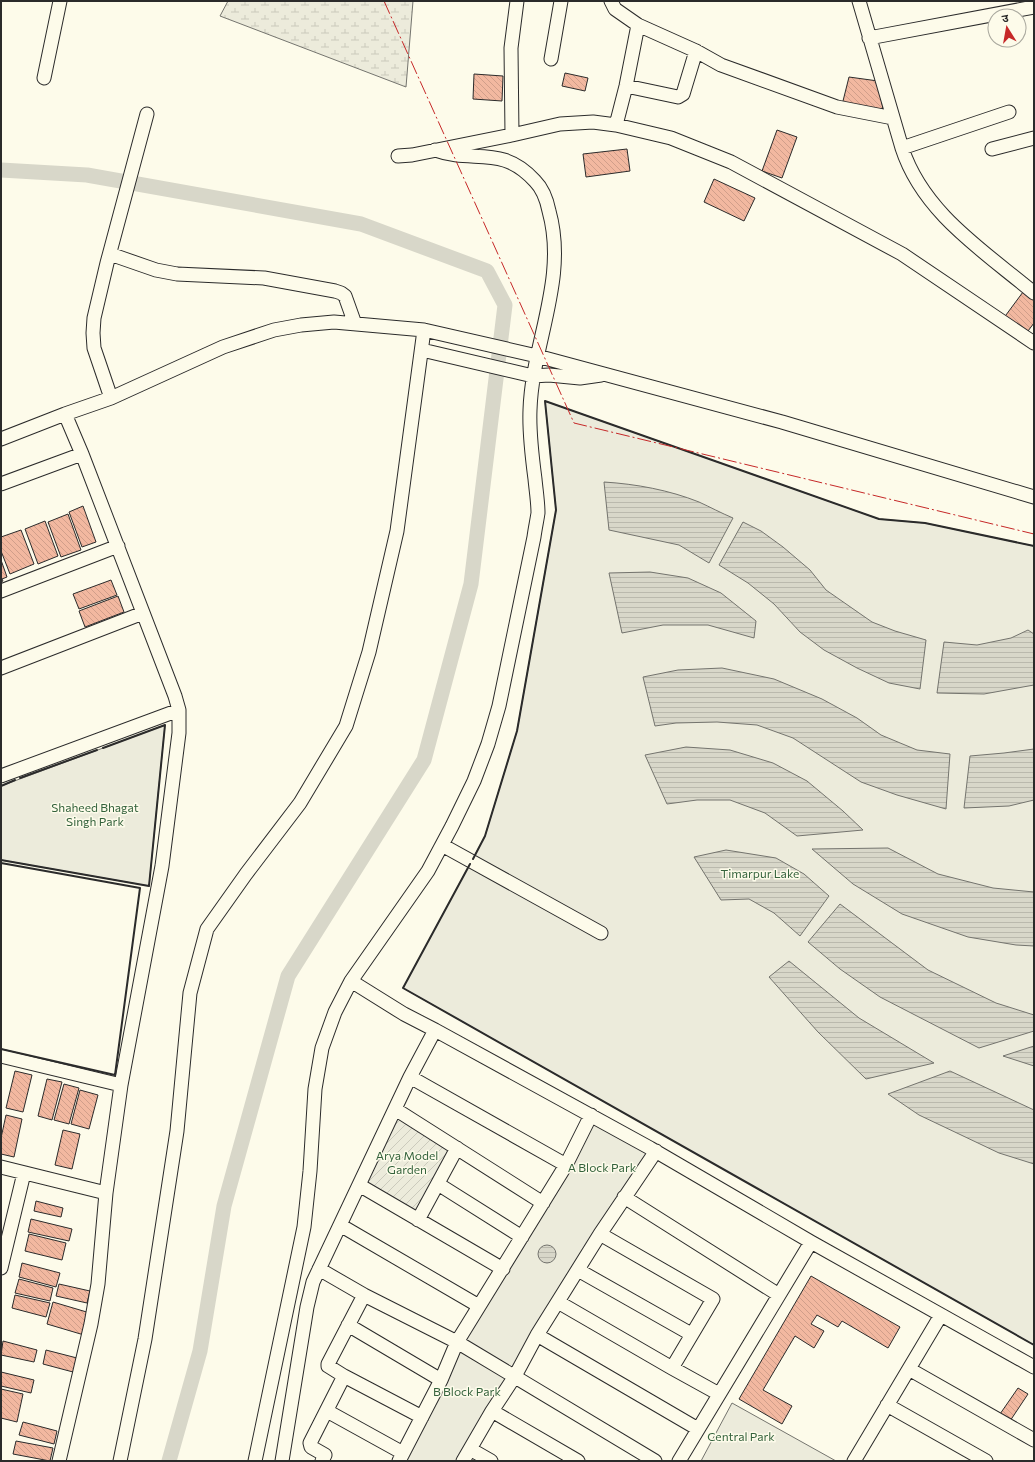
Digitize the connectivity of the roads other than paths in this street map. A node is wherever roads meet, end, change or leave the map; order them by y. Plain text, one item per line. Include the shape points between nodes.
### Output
1 (60, 1) edge
2 (517, 1) edge
3 (561, 1) edge
4 (611, 1) edge
5 (859, 1) edge
6 (1034, 7) edge
7 (638, 25) junction
8 (869, 38) junction
9 (696, 52) junction
10 (551, 59) dead end
11 (44, 78) dead end
12 (626, 86) junction
13 (1009, 112) dead end
14 (147, 114) dead end
15 (893, 118) junction
16 (616, 125) junction
17 (512, 135) junction
18 (1034, 138) edge
19 (902, 148) junction
20 (992, 149) dead end
21 (435, 150) junction
22 (398, 156) dead end
23 (111, 250) junction
24 (1034, 293) edge
25 (355, 324) junction
26 (424, 330) junction
27 (1034, 343) edge
28 (422, 350) junction
29 (537, 356) junction
30 (527, 374) junction
31 (606, 374) junction
32 (111, 398) junction
33 (65, 414) junction
34 (1, 439) edge
35 (82, 454) junction
36 (1, 484) edge
37 (1034, 497) edge
38 (118, 546) junction
39 (1, 591) edge
40 (143, 613) junction
41 (1, 668) edge
42 (178, 710) junction
43 (1, 776) edge
44 (442, 845) junction
45 (601, 933) dead end
46 (351, 981) junction
47 (435, 1030) junction
48 (1, 1056) edge
49 (410, 1077) junction
50 (122, 1085) junction
51 (395, 1109) junction
52 (591, 1115) junction
53 (457, 1148) junction
54 (656, 1151) junction
55 (566, 1165) junction
56 (1, 1167) edge
57 (24, 1173) junction
58 (438, 1184) junction
59 (359, 1185) junction
60 (106, 1193) junction
61 (624, 1198) junction
62 (543, 1203) junction
63 (418, 1220) junction
64 (340, 1225) junction
65 (600, 1234) junction
66 (522, 1237) junction
67 (811, 1242) junction
68 (4, 1247) edge
69 (1, 1268) edge
70 (319, 1269) junction
71 (503, 1269) junction
72 (578, 1270) junction
73 (780, 1294) junction
74 (364, 1295) junction
75 (558, 1302) junction
76 (479, 1306) junction
77 (941, 1315) junction
78 (348, 1325) junction
79 (691, 1334) junction
80 (537, 1335) junction
81 (458, 1342) junction
82 (1034, 1367) edge
83 (672, 1368) junction
84 (909, 1369) junction
85 (344, 1376) junction
86 (515, 1376) junction
87 (441, 1380) junction
88 (719, 1394) junction
89 (887, 1405) junction
90 (327, 1411) junction
91 (492, 1411) junction
92 (422, 1417) junction
93 (698, 1429) junction
94 (1034, 1440) edge
95 (470, 1449) junction
96 (401, 1457) edge
97 (327, 1459) edge
98 (58, 1461) edge
99 (120, 1461) edge
100 (255, 1461) edge
101 (282, 1461) edge
102 (463, 1461) edge
103 (491, 1461) edge
104 (578, 1461) edge
105 (655, 1461) edge
106 (679, 1461) edge
107 (854, 1461) edge
108 (986, 1461) edge

1 - 11 street
2 - 17 street via 511,48
3 - 10 street
4 - 7 street via 615,9
5 - 8 street
6 - 8 street
7 - 9 street
7 - 12 street
8 - 15 street
9 - 12 street via 683,94 678,97
9 - 15 street via 721,65 837,107
12 - 16 street
13 - 19 street
14 - 23 street
15 - 19 street
16 - 17 street via 593,122 560,124
16 - 27 street via 671,138 731,162 902,254
17 - 21 street
18 - 20 street
19 - 24 street via 916,179 934,206 959,231
21 - 22 street
21 - 29 street via 450,155 484,156 506,160 536,182 546,200 553,223 555,251 549,308
23 - 25 street via 156,270 177,274 264,278 335,291 345,296
23 - 32 street via 94,318 93,332 94,348
25 - 26 street
25 - 32 street via 301,324 274,330 223,347
26 - 28 street
26 - 29 street
28 - 30 street
28 - 99 street via 397,531 369,652 346,726 300,803 207,929 190,993 177,1131 145,1338
29 - 30 street
29 - 31 street
30 - 31 street via 580,378
30 - 44 street via 538,512 534,536 495,721 474,781
31 - 37 street via 782,422
32 - 33 street
33 - 34 street
33 - 35 street
35 - 36 street
35 - 38 street
38 - 39 street
38 - 40 street
40 - 41 street
40 - 42 street
42 - 43 street
42 - 50 street via 179,733 162,866
44 - 45 street
44 - 46 street via 428,871
46 - 47 street
46 - 100 street via 335,1012 322,1048 315,1089 304,1226
47 - 49 street
47 - 52 street
48 - 50 street
49 - 51 street
49 - 55 street
50 - 60 street
51 - 53 street
51 - 59 street
52 - 54 street
52 - 55 street
53 - 58 street
53 - 62 street
54 - 61 street
54 - 67 street
55 - 62 street
56 - 57 street
57 - 60 street
57 - 68 street
58 - 63 street
58 - 66 street
59 - 63 street
59 - 64 street
60 - 98 street via 98,1284 91,1324
61 - 65 street
61 - 73 street
62 - 66 street
63 - 71 street
64 - 70 street
64 - 76 street
65 - 72 street
65 - 79 street via 713,1299
66 - 71 street
67 - 73 street
67 - 77 street
68 - 69 street
70 - 74 street
70 - 101 street via 307,1307
71 - 76 street
72 - 75 street
72 - 79 street
73 - 88 street
74 - 78 street
74 - 81 street
75 - 80 street
75 - 83 street
76 - 81 street
77 - 82 street
77 - 84 street
78 - 85 street via 328,1364
78 - 87 street
79 - 83 street
80 - 86 street
80 - 93 street
81 - 86 street
81 - 87 street
83 - 88 street
84 - 89 street
84 - 94 street
85 - 90 street
85 - 92 street
86 - 91 street
86 - 105 street
87 - 92 street
88 - 93 street
89 - 107 street
89 - 108 street
90 - 96 street
90 - 97 street via 310,1444
91 - 95 street
91 - 104 street
92 - 96 street
93 - 106 street
95 - 102 street
95 - 103 street

